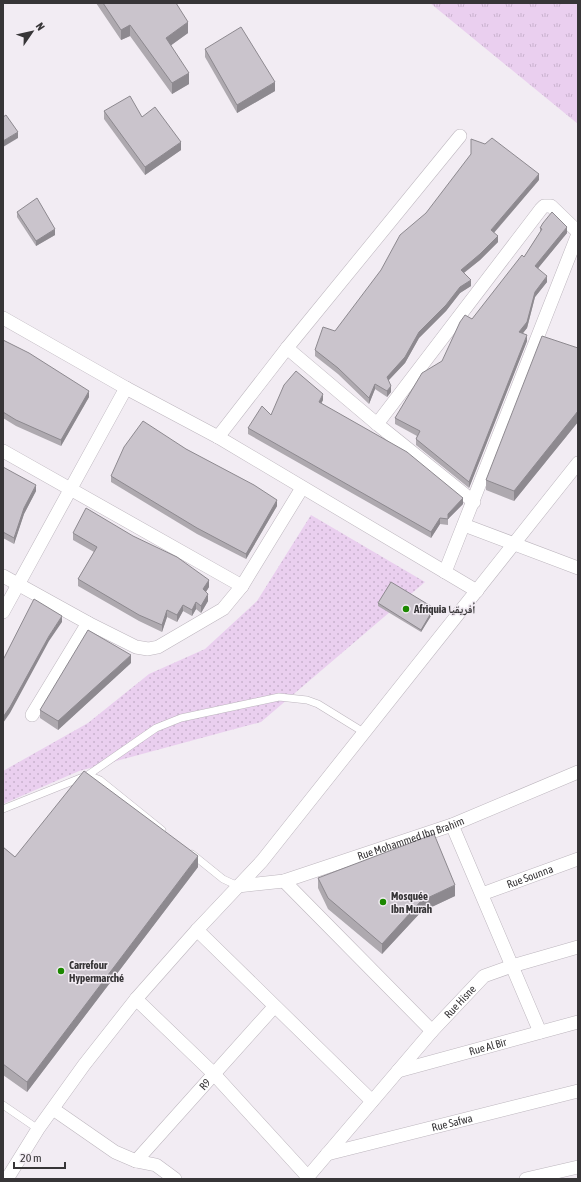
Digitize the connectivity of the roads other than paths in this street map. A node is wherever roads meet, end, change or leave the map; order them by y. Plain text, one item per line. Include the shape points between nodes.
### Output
1 (460, 136) dead end
2 (578, 233) edge
3 (3, 318) edge
4 (287, 348) junction
5 (126, 388) junction
6 (377, 424) junction
7 (218, 437) junction
8 (3, 451) edge
9 (578, 463) edge
10 (302, 488) junction
11 (69, 490) junction
12 (474, 502) junction
13 (464, 525) junction
14 (514, 544) junction
15 (578, 568) edge
16 (445, 572) junction
17 (3, 576) edge
18 (18, 585) junction
19 (242, 586) junction
20 (477, 590) junction
21 (3, 612) edge
22 (88, 623) junction
23 (32, 715) dead end
24 (365, 733) junction
25 (578, 772) edge
26 (88, 775) junction
27 (3, 809) edge
28 (452, 825) junction
29 (171, 837) edge
30 (183, 847) edge
31 (578, 859) edge
32 (284, 881) junction
33 (238, 886) junction
34 (482, 894) junction
35 (197, 930) junction
36 (578, 947) edge
37 (512, 966) junction
38 (136, 999) junction
39 (274, 1007) junction
40 (578, 1022) edge
41 (432, 1031) junction
42 (540, 1032) junction
43 (398, 1071) junction
44 (213, 1073) junction
45 (578, 1091) edge
46 (372, 1102) junction
47 (3, 1105) edge
48 (53, 1110) junction
49 (38, 1129) junction
50 (327, 1154) junction
51 (136, 1161) junction
52 (578, 1166) edge
53 (550, 1176) edge
54 (307, 1178) edge
55 (7, 1179) edge
56 (175, 1179) edge
57 (526, 1179) edge

1 - 4 street
2 - 6 street via 551,206 544,206
2 - 12 street
3 - 5 street
4 - 6 street
4 - 7 street
5 - 7 street
5 - 11 street
6 - 12 street
7 - 10 street
8 - 11 street
9 - 14 street
10 - 16 street
10 - 19 street
11 - 18 street
11 - 19 street
12 - 13 street
13 - 14 street
13 - 16 street
14 - 15 street
14 - 20 street
16 - 20 street
17 - 18 street
18 - 21 street
18 - 22 street
19 - 22 street via 223,609 158,648 136,647
20 - 24 street
22 - 23 street
24 - 26 lane via 313,702 279,697 181,718 156,728
24 - 33 street via 262,861
25 - 28 street, Rue Mohammed Ibn Brahim
26 - 27 lane
26 - 29 lane via 100,780
28 - 32 street, Rue Mohammed Ibn Brahim
28 - 34 street
30 - 33 lane via 223,879
31 - 34 street, Rue Sounna
32 - 33 street, Rue Mohammed Ibn Brahim
32 - 41 street
33 - 35 street
34 - 37 street
35 - 38 street
35 - 39 street
36 - 37 street, Rue Hisne
37 - 41 street, Rue Hisne via 484,976
37 - 42 street
38 - 44 street
38 - 48 street
39 - 44 street, R9
39 - 46 street
40 - 42 street, Rue Al Bir
41 - 43 street, Rue Hisne
42 - 43 street, Rue Al Bir
43 - 46 street, Rue Hisne
44 - 51 street, R9
44 - 54 street
45 - 50 street, Rue Safwa
46 - 50 street
47 - 49 lane
48 - 49 street
48 - 51 street via 115,1152
49 - 55 street
50 - 54 street
51 - 56 street via 156,1165
52 - 53 street
53 - 57 street

